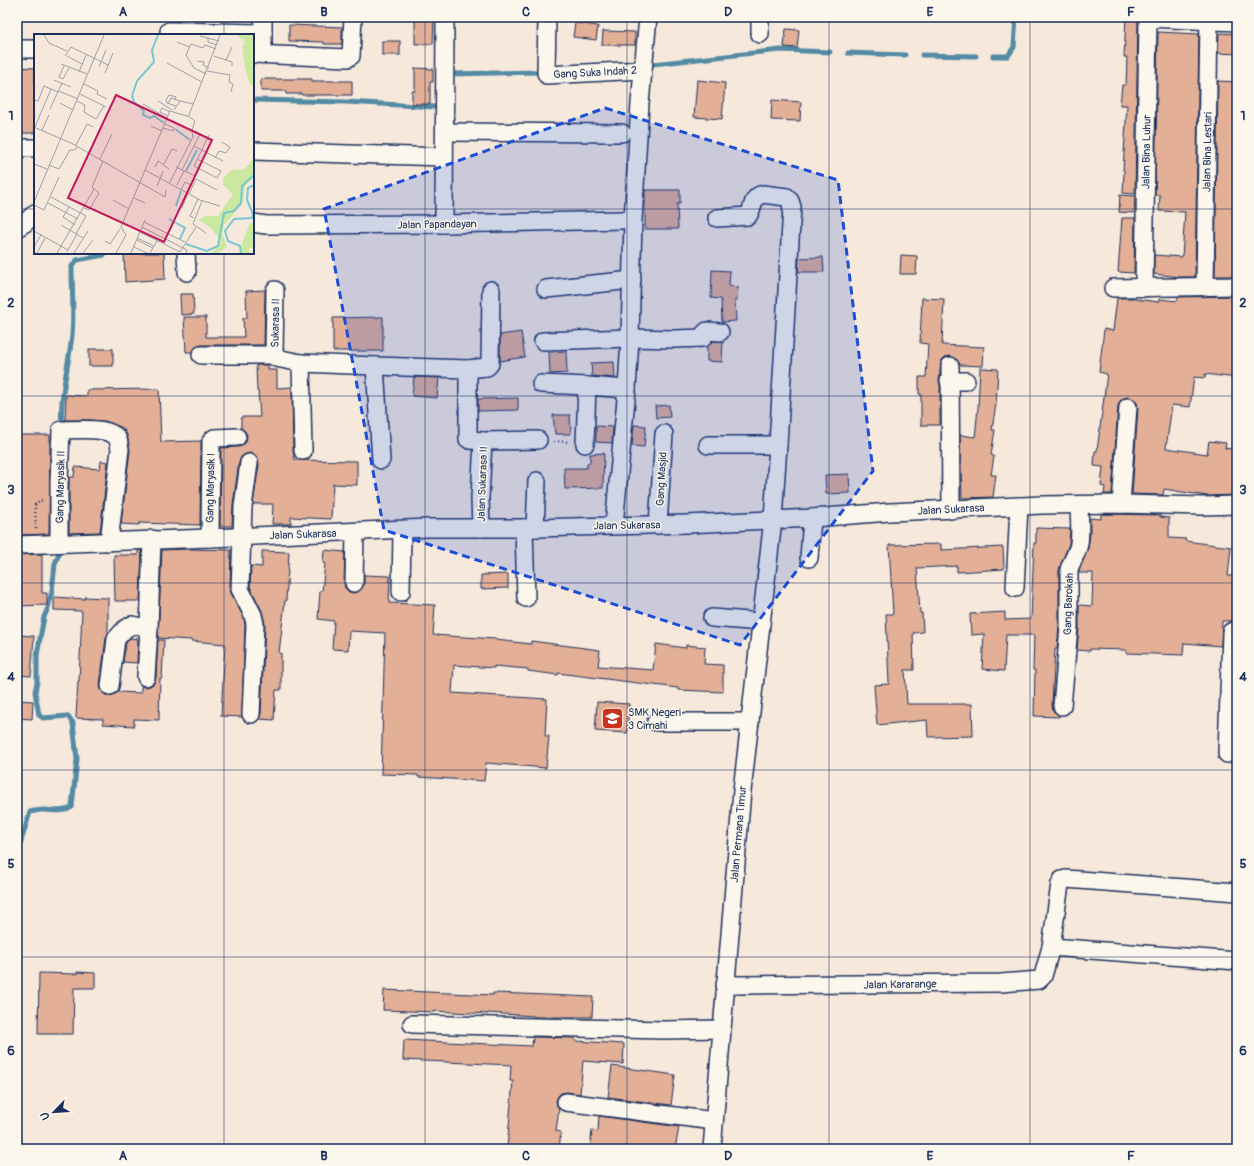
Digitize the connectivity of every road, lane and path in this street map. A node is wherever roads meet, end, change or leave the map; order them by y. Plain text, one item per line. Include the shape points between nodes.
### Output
1 (353, 17) edge
2 (445, 17) edge
3 (547, 17) edge
4 (648, 17) edge
5 (760, 17) edge
6 (1148, 17) edge
7 (1209, 19) edge
8 (1237, 22) edge
9 (263, 25) edge
10 (168, 29) edge
11 (760, 34) dead end
12 (17, 49) edge
13 (34, 49) edge
14 (258, 54) edge
15 (642, 70) junction
16 (445, 132) junction
17 (622, 133) dead end
18 (17, 148) edge
19 (34, 148) edge
20 (254, 151) edge
21 (444, 157) junction
22 (34, 214) edge
23 (717, 218) dead end
24 (622, 220) dead end
25 (254, 223) edge
26 (444, 224) junction
27 (17, 228) edge
28 (186, 254) edge
29 (188, 272) dead end
30 (632, 280) junction
31 (1237, 286) edge
32 (1205, 287) junction
33 (1113, 288) dead end
34 (1144, 288) junction
35 (546, 289) dead end
36 (275, 290) dead end
37 (491, 290) dead end
38 (720, 332) dead end
39 (630, 338) junction
40 (543, 341) dead end
41 (201, 355) dead end
42 (274, 355) junction
43 (301, 363) junction
44 (375, 366) junction
45 (468, 368) junction
46 (955, 376) dead end
47 (541, 384) dead end
48 (588, 386) junction
49 (626, 389) junction
50 (1128, 407) dead end
51 (664, 434) dead end
52 (237, 437) dead end
53 (538, 440) dead end
54 (483, 441) junction
55 (585, 444) dead end
56 (708, 444) dead end
57 (778, 445) junction
58 (303, 451) dead end
59 (381, 460) dead end
60 (249, 463) dead end
61 (537, 481) dead end
62 (60, 502) junction
63 (1121, 504) junction
64 (1079, 505) junction
65 (1237, 505) edge
66 (1018, 506) junction
67 (951, 510) junction
68 (812, 518) junction
69 (772, 519) junction
70 (614, 525) junction
71 (658, 525) junction
72 (481, 528) junction
73 (530, 528) junction
74 (402, 530) junction
75 (355, 532) junction
76 (243, 536) junction
77 (210, 538) junction
78 (152, 539) junction
79 (109, 542) junction
80 (59, 543) junction
81 (36, 544) junction
82 (17, 545) edge
83 (809, 558) dead end
84 (354, 583) dead end
85 (1015, 588) dead end
86 (401, 592) dead end
87 (526, 598) dead end
88 (712, 618) dead end
89 (760, 622) junction
90 (149, 628) junction
91 (1237, 629) edge
92 (146, 677) dead end
93 (110, 686) dead end
94 (1062, 706) dead end
95 (251, 714) dead end
96 (656, 722) dead end
97 (750, 722) junction
98 (1228, 754) dead end
99 (1237, 892) edge
100 (1051, 947) junction
101 (1237, 961) edge
102 (725, 984) junction
103 (412, 1024) dead end
104 (722, 1029) junction
105 (566, 1102) dead end
106 (714, 1121) junction
107 (712, 1149) edge

1 - 14 street via 351,56 348,58
2 - 16 street
3 - 15 street, Gang Suka Indah 2 via 547,75
4 - 15 street
5 - 11 street
6 - 7 street
6 - 34 street, Jalan Bina Luhur
7 - 8 street
7 - 32 street, Jalan Bina Lestari
9 - 10 street
9 - 14 street
12 - 13 street
15 - 30 street
16 - 17 street
16 - 21 street
18 - 19 street
20 - 21 street
21 - 26 street
22 - 27 street
23 - 57 street, Jalan Permana Timur via 748,216 756,196 763,194 787,197 792,207
24 - 26 street, Jalan Papandayan
25 - 26 street, Jalan Papandayan
28 - 29 street
30 - 35 street
30 - 39 street
31 - 32 street
32 - 34 street
33 - 34 street
36 - 42 street, Sukarasa II
37 - 45 street via 490,364 487,367
38 - 39 street via 707,331 703,338
39 - 40 street
39 - 49 street
41 - 42 street
42 - 43 street via 276,358
43 - 44 street
43 - 58 street
44 - 45 street
44 - 59 street
45 - 54 street via 468,437 470,440
46 - 67 street
47 - 48 street
48 - 49 street
48 - 55 street
49 - 70 street
50 - 63 street
51 - 71 street, Gang Masjid
52 - 77 street, Gang Maryasik I via 214,438 211,441
53 - 54 street
54 - 72 street, Jalan Sukarasa II
56 - 57 street
57 - 69 street, Jalan Permana Timur
60 - 76 street via 243,507
61 - 73 street
62 - 79 street, Gang Maryasik II via 61,430 99,430 114,434 120,449
62 - 80 street, Gang Maryasik II
62 - 81 path via 40,500 36,504
63 - 64 street, Jalan Sukarasa
63 - 65 street, Jalan Sukarasa
64 - 66 street, Jalan Sukarasa
64 - 94 street, Gang Barokah via 1079,544 1069,570 1069,627
66 - 67 street, Jalan Sukarasa
66 - 85 street
67 - 68 street, Jalan Sukarasa
68 - 69 street, Jalan Sukarasa
68 - 83 street
69 - 71 street, Jalan Sukarasa
69 - 89 street, Jalan Permana Timur
70 - 71 street, Jalan Sukarasa
70 - 73 street, Jalan Sukarasa
72 - 73 street, Jalan Sukarasa
72 - 74 street, Jalan Sukarasa
73 - 87 street
74 - 75 street, Jalan Sukarasa
74 - 86 street
75 - 76 street, Jalan Sukarasa
75 - 84 street
76 - 77 street, Jalan Sukarasa
76 - 95 street via 240,589 254,615 255,624
77 - 78 street, Jalan Sukarasa
78 - 79 street, Jalan Sukarasa
78 - 90 street
79 - 80 street, Jalan Sukarasa
80 - 81 street, Jalan Sukarasa
81 - 82 street, Jalan Sukarasa
88 - 89 street
89 - 97 street, Jalan Permana Timur
90 - 92 street
90 - 93 street via 132,626 124,629 116,638
91 - 98 street via 1231,632
96 - 97 street
97 - 102 street, Jalan Permana Timur
99 - 100 street, Jalan Kararange via 1062,880
100 - 101 street
100 - 102 street, Jalan Kararange via 1043,976 1039,980 977,983
102 - 104 street, Jalan Permana Timur
103 - 104 street
104 - 106 street, Jalan Permana Timur
105 - 106 street
106 - 107 street, Jalan Permana Timur

